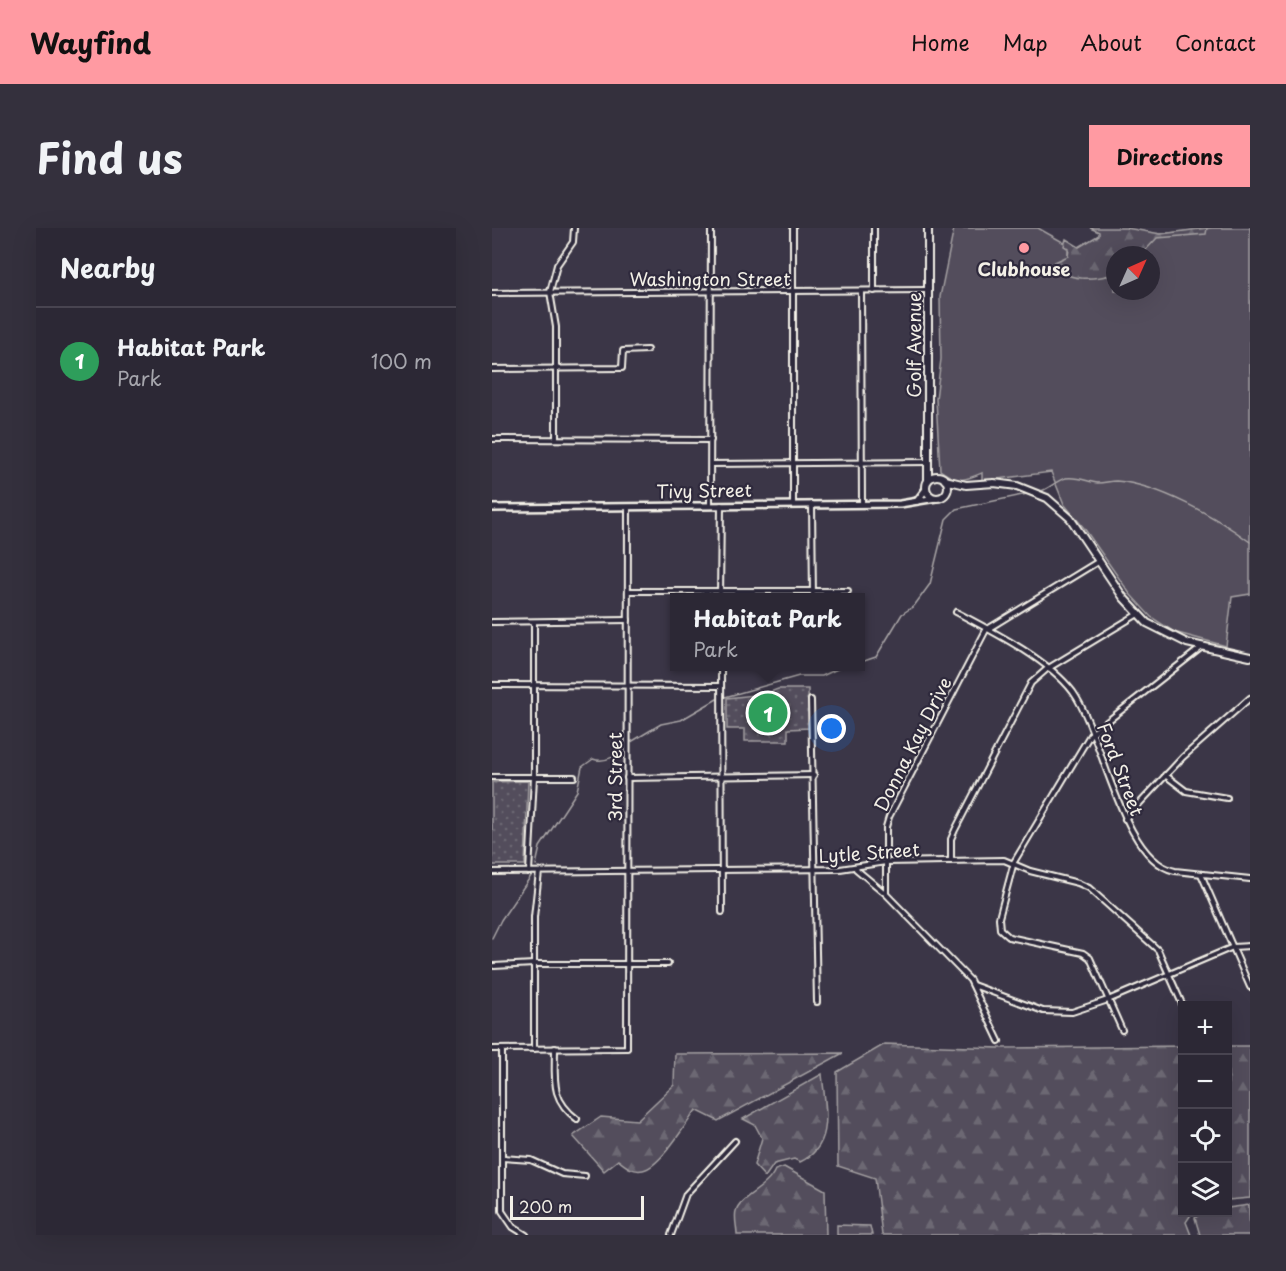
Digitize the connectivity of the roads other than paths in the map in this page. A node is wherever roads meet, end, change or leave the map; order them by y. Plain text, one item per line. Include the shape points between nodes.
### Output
1 (574, 228) edge
2 (711, 228) edge
3 (793, 228) edge
4 (874, 228) edge
5 (928, 228) edge
6 (928, 290) junction
7 (792, 291) junction
8 (861, 291) junction
9 (874, 291) junction
10 (550, 292) junction
11 (711, 292) junction
12 (492, 293) edge
13 (647, 350) dead end
14 (492, 369) edge
15 (556, 369) junction
16 (492, 439) edge
17 (556, 439) junction
18 (711, 440) junction
19 (930, 462) junction
20 (862, 463) junction
21 (711, 464) junction
22 (793, 464) junction
23 (942, 478) junction
24 (928, 480) junction
25 (966, 485) junction
26 (926, 489) junction
27 (946, 493) junction
28 (936, 498) junction
29 (916, 502) junction
30 (793, 504) junction
31 (812, 504) junction
32 (862, 504) junction
33 (710, 505) junction
34 (721, 505) junction
35 (628, 506) junction
36 (492, 508) edge
37 (1100, 561) junction
38 (628, 591) junction
39 (720, 591) junction
40 (813, 591) junction
41 (848, 591) dead end
42 (956, 612) dead end
43 (1138, 614) junction
44 (628, 620) junction
45 (492, 622) edge
46 (534, 622) junction
47 (987, 629) junction
48 (1202, 647) junction
49 (1250, 657) edge
50 (1047, 669) junction
51 (721, 671) edge
52 (492, 685) edge
53 (533, 685) junction
54 (627, 685) junction
55 (721, 686) junction
56 (1250, 698) edge
57 (811, 700) dead end
58 (1093, 730) junction
59 (814, 775) junction
60 (1165, 775) junction
61 (721, 776) junction
62 (492, 777) edge
63 (534, 777) junction
64 (574, 777) dead end
65 (627, 778) junction
66 (1227, 798) dead end
67 (1125, 819) junction
68 (951, 861) junction
69 (886, 862) junction
70 (1013, 864) junction
71 (856, 868) junction
72 (815, 869) junction
73 (626, 870) junction
74 (722, 870) junction
75 (492, 872) edge
76 (529, 872) junction
77 (539, 872) junction
78 (1201, 874) junction
79 (1250, 879) edge
80 (886, 894) junction
81 (722, 912) dead end
82 (1250, 946) edge
83 (1233, 947) junction
84 (534, 963) junction
85 (627, 964) junction
86 (668, 964) dead end
87 (494, 966) dead end
88 (1169, 973) junction
89 (972, 984) junction
90 (1250, 987) edge
91 (1108, 1000) junction
92 (1181, 1001) edge
93 (817, 1002) dead end
94 (1122, 1030) dead end
95 (999, 1041) dead end
96 (555, 1048) junction
97 (492, 1049) edge
98 (502, 1049) junction
99 (534, 1049) junction
100 (577, 1119) dead end
101 (735, 1142) dead end
102 (502, 1158) junction
103 (585, 1176) dead end
104 (526, 1235) edge
105 (671, 1235) edge

1 - 10 street via 573,242 557,266
2 - 11 street
3 - 7 street
4 - 9 street
5 - 6 main road, Golf Avenue
6 - 9 street, Washington Street
6 - 19 main road, Golf Avenue
7 - 8 street, Washington Street
7 - 11 street, Washington Street
7 - 22 street
8 - 9 street, Washington Street
8 - 20 street
10 - 11 street, Washington Street
10 - 12 street, Washington Street
10 - 15 street via 556,327
11 - 18 street
13 - 15 street via 622,351 622,368
14 - 15 street
15 - 17 street
16 - 17 street
17 - 18 street
18 - 21 street
19 - 20 street
19 - 23 main road, Golf Avenue
19 - 24 main road, Golf Avenue
20 - 22 street
20 - 32 street
21 - 22 street
21 - 33 street
22 - 30 street
23 - 24 main road
23 - 25 main road
23 - 27 main road via 948,486
24 - 26 main road
25 - 27 main road
25 - 37 main road via 1017,486 1041,495 1070,518
26 - 28 main road
26 - 29 street
27 - 28 main road
28 - 29 street, Tivy Street
29 - 32 street, Tivy Street
30 - 31 street, Tivy Street
30 - 34 street, Tivy Street
31 - 32 street, Tivy Street
31 - 40 street
33 - 34 street, Tivy Street
33 - 35 street, Tivy Street
34 - 39 street
35 - 36 street, Tivy Street
35 - 38 street, 3rd Street
37 - 43 main road
37 - 47 street
38 - 39 street
38 - 44 street, 3rd Street
39 - 40 street
40 - 41 street
42 - 47 street, Ford Street
43 - 48 main road via 1163,633
43 - 50 street
44 - 46 street
44 - 54 street, 3rd Street
45 - 46 street
46 - 53 street
47 - 50 street, Ford Street via 1017,645
47 - 69 street, Donna Kay Drive via 889,816
48 - 49 main road
48 - 58 street
50 - 58 street, Ford Street via 1073,693
50 - 68 street via 1031,683 955,830
51 - 55 street
52 - 53 street
53 - 54 street
53 - 63 street
54 - 55 street
54 - 65 street, 3rd Street
55 - 61 street
56 - 60 street
57 - 59 street
58 - 67 street, Ford Street
58 - 70 street
59 - 61 street
59 - 72 street
60 - 66 street via 1186,791
60 - 67 street
61 - 65 street
61 - 74 street
62 - 63 street
63 - 64 street
63 - 76 street
65 - 73 street, 3rd Street
67 - 78 street, Ford Street via 1141,844 1164,866
68 - 69 street, Lytle Street
68 - 70 street, Lytle Street via 1004,860
69 - 71 street, Lytle Street
69 - 80 street, Donna Kay Drive
70 - 88 street, Lytle Street via 1089,888 1154,945
70 - 91 street via 999,918 1000,929 1009,937 1083,953 1090,958
71 - 72 street, Lytle Street
71 - 80 street
72 - 74 street, Lytle Street
72 - 93 street
73 - 74 street, Lytle Street
73 - 77 street, Lytle Street
73 - 85 street, 3rd Street
74 - 81 street
75 - 76 street, Lytle Street
76 - 77 street, Lytle Street
77 - 84 street
78 - 79 street, Ford Street
78 - 83 street
80 - 89 street
82 - 83 street
83 - 88 street
83 - 90 street
84 - 85 street
84 - 87 street
84 - 99 street
85 - 86 street
85 - 96 street, 3rd Street via 627,1048
88 - 91 street
88 - 92 street, Lytle Street
89 - 91 street via 1043,1011 1072,1012
89 - 95 street
91 - 94 street
96 - 99 street
96 - 100 street via 556,1095
97 - 98 street
98 - 99 street
98 - 102 street
101 - 105 street via 686,1194
102 - 103 street via 531,1160 562,1174
102 - 104 street via 502,1211 513,1227

